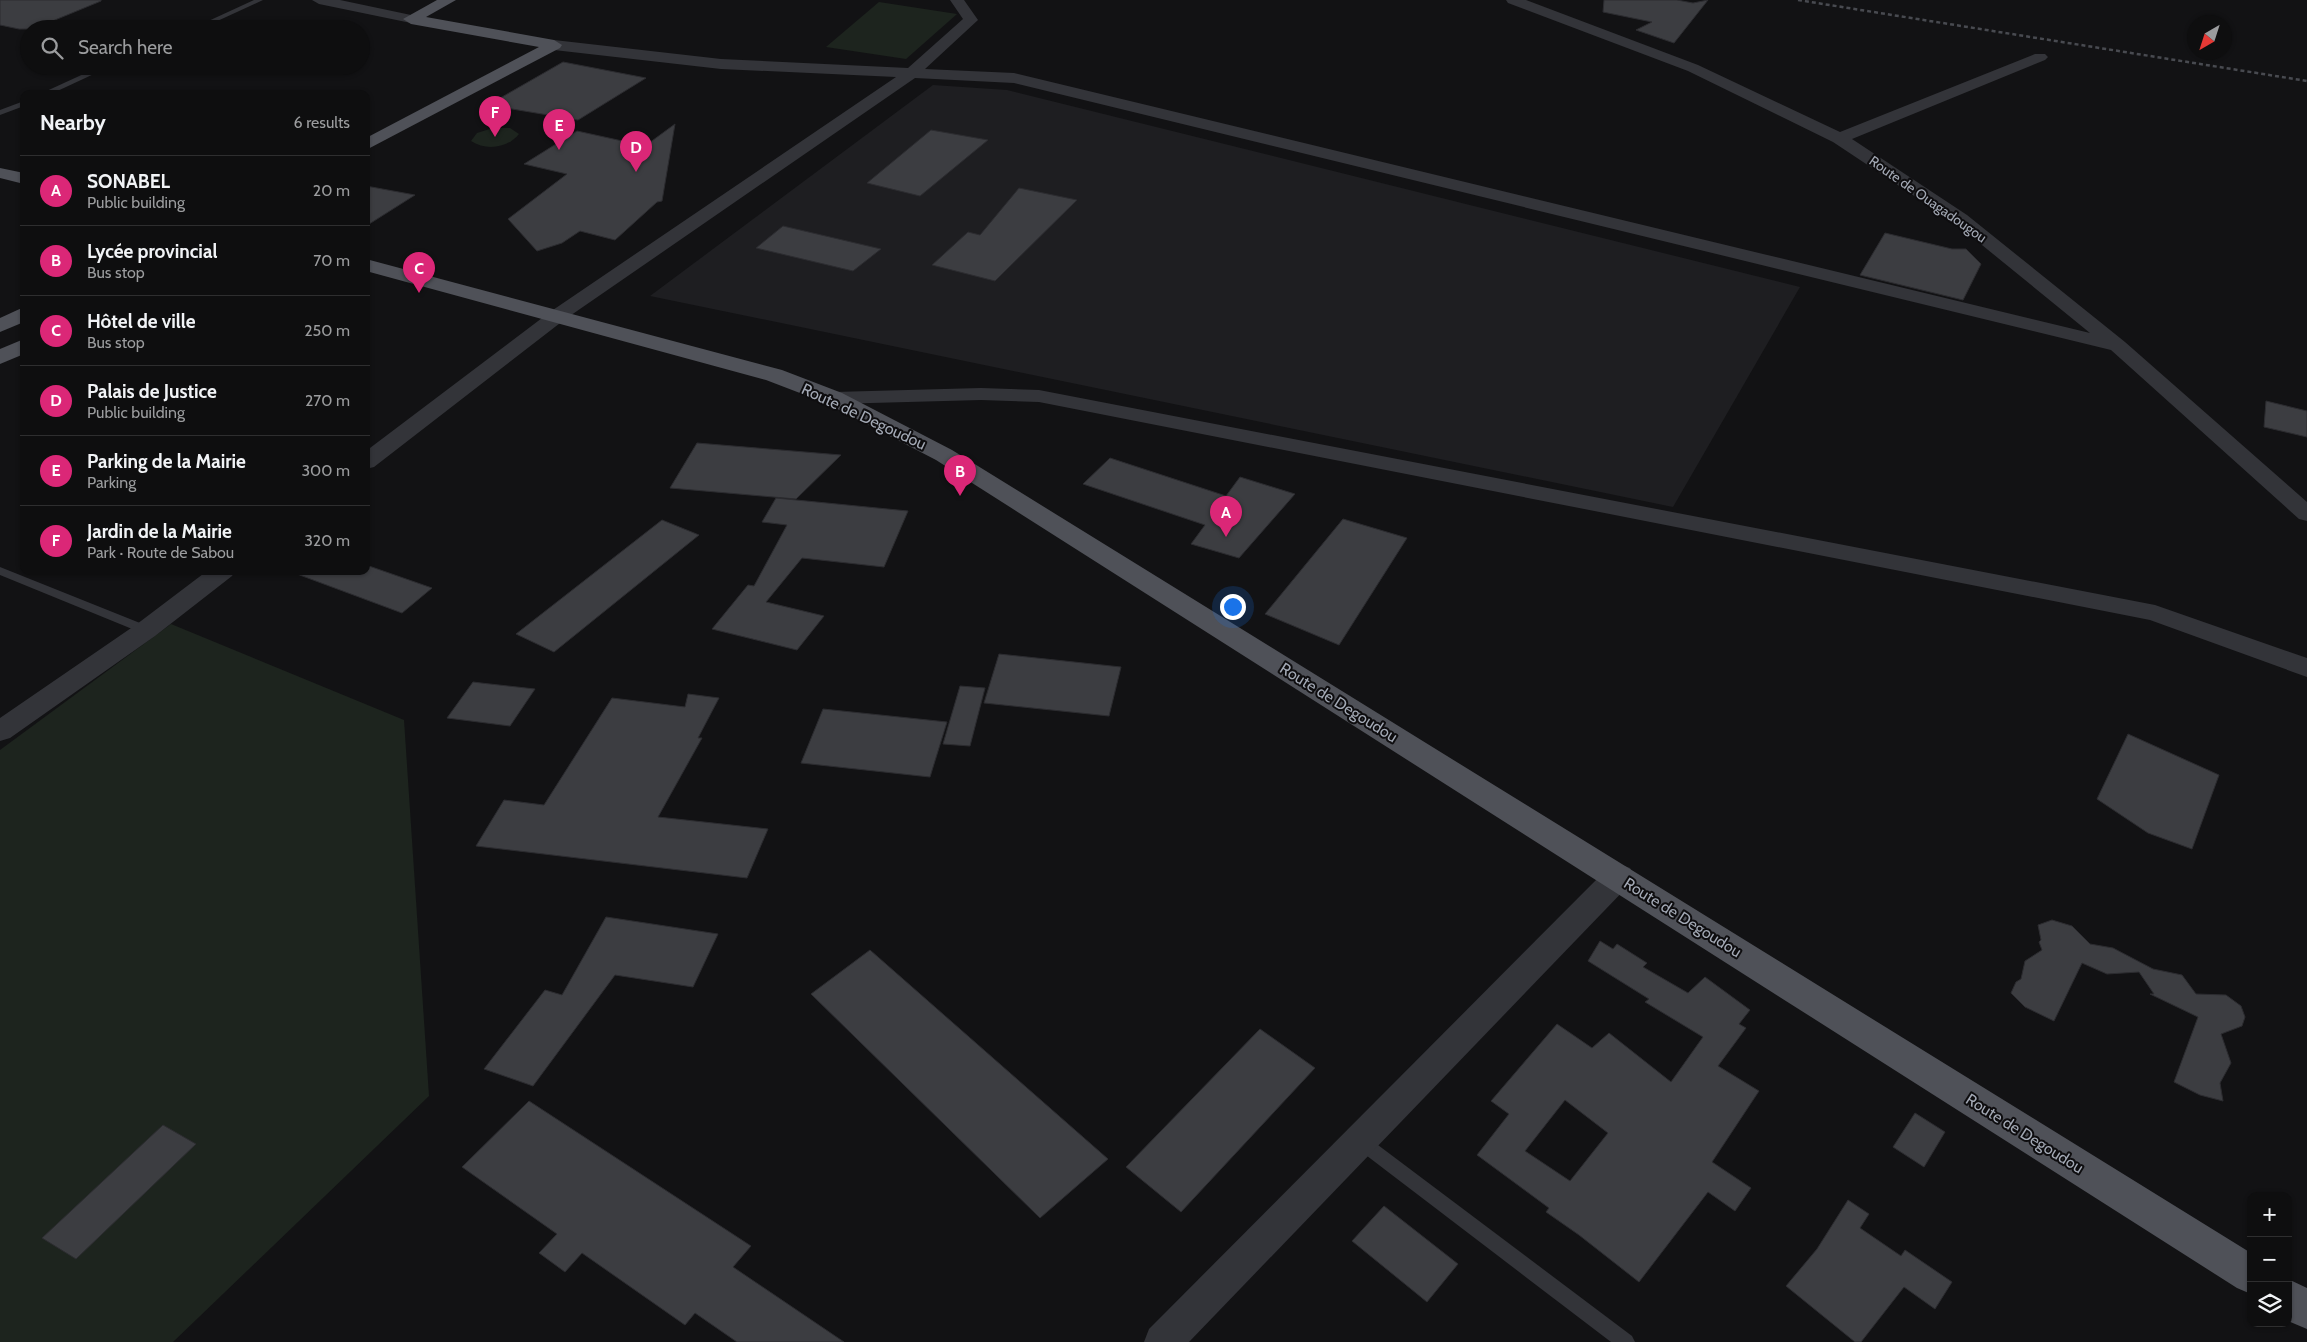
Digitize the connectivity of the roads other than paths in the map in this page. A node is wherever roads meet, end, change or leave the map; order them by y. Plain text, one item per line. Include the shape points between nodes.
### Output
1 (260, 0) edge
2 (320, 0) edge
3 (449, 0) edge
4 (957, 0) edge
5 (1513, 0) edge
6 (411, 19) junction
7 (214, 20) edge
8 (554, 45) junction
9 (2040, 57) dead end
10 (912, 73) junction
11 (87, 75) edge
12 (53, 90) edge
13 (20, 105) edge
14 (0, 113) edge
15 (1839, 138) junction
16 (370, 143) edge
17 (0, 173) edge
18 (20, 178) edge
19 (370, 266) edge
20 (20, 315) edge
21 (556, 316) junction
22 (0, 326) edge
23 (2118, 346) junction
24 (20, 347) edge
25 (0, 358) edge
26 (834, 398) junction
27 (370, 459) edge
28 (2307, 514) edge
29 (0, 571) edge
30 (218, 575) edge
31 (146, 630) junction
32 (2307, 668) edge
33 (0, 731) edge
34 (1618, 876) junction
35 (1360, 1141) junction
36 (2247, 1272) edge
37 (2292, 1301) edge
38 (2307, 1310) edge
39 (1163, 1342) edge
40 (1626, 1342) edge

1 - 7 lane
2 - 6 street
3 - 6 main road
4 - 10 street via 971,20
5 - 15 street, Route de Ouagadougou via 1693,68
6 - 8 main road
8 - 10 street via 721,64
8 - 16 main road
9 - 15 street
10 - 21 street
10 - 23 street via 1014,78
11 - 12 lane
13 - 14 lane
15 - 23 street, Route de Ouagadougou via 1961,219
17 - 18 main road
19 - 21 main road, Route de Degoudou
20 - 22 main road
21 - 26 main road, Route de Degoudou via 774,375
21 - 27 street
23 - 28 street, Route de Ouagadougou
24 - 25 main road
26 - 32 street via 981,394 1039,396 2155,613
26 - 34 main road, Route de Degoudou via 944,455
29 - 31 lane
30 - 31 street
31 - 33 street
34 - 35 street
34 - 36 main road, Route de Degoudou
35 - 39 street
35 - 40 lane
37 - 38 main road

